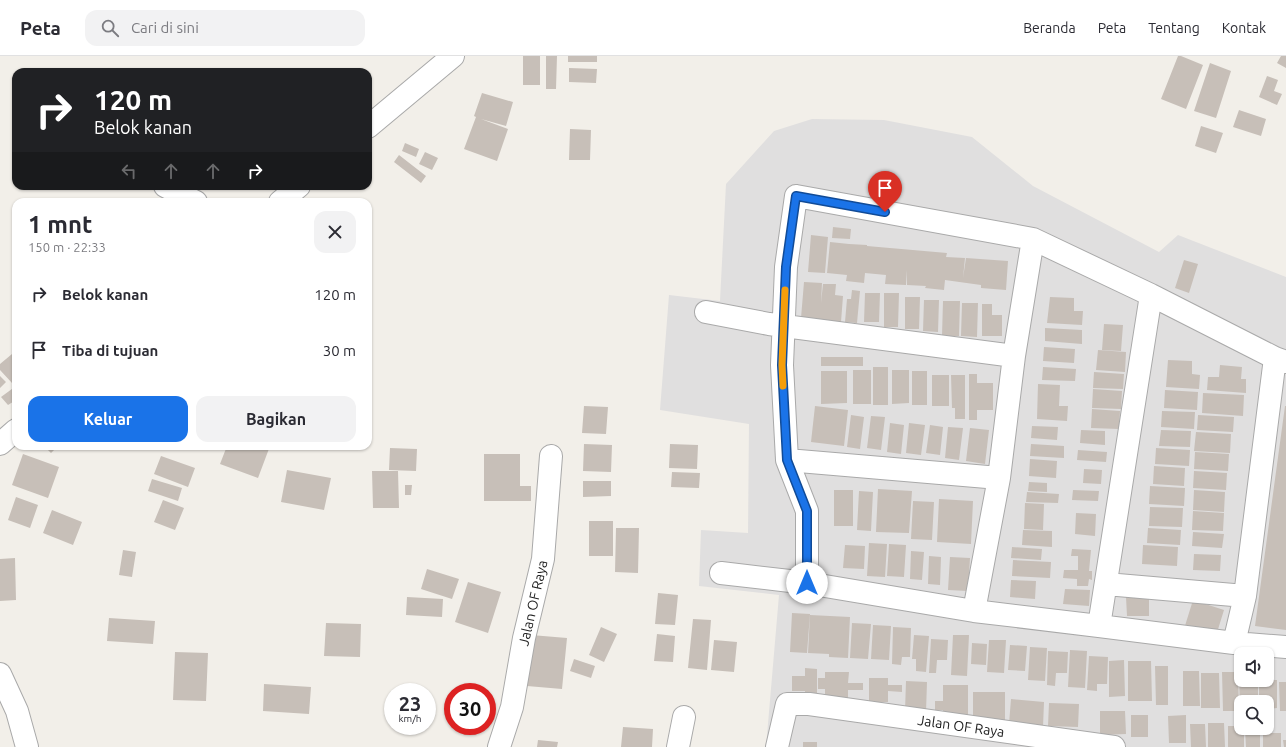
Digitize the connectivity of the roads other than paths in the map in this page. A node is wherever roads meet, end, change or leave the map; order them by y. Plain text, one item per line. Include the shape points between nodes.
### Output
1 (445, 59) edge
2 (372, 123) edge
3 (173, 190) edge
4 (294, 190) edge
5 (188, 198) edge
6 (285, 198) edge
7 (1033, 238) junction
8 (1151, 295) junction
9 (706, 312) dead end
10 (784, 326) junction
11 (1014, 356) junction
12 (1280, 360) edge
13 (12, 434) edge
14 (0, 444) edge
15 (551, 456) dead end
16 (787, 460) junction
17 (999, 478) junction
18 (721, 573) dead end
19 (807, 583) junction
20 (1106, 584) junction
21 (1244, 596) junction
22 (974, 611) junction
23 (1099, 626) junction
24 (1234, 643) junction
25 (1286, 647) edge
26 (0, 674) edge
27 (684, 717) dead end
28 (1016, 740) edge
29 (27, 747) edge
30 (499, 747) edge
31 (678, 747) edge
32 (777, 747) edge
33 (1114, 747) edge

1 - 2 street
3 - 5 street
4 - 6 street
7 - 8 street
7 - 10 street via 796,196 786,267
7 - 11 street
8 - 12 street
8 - 20 street
9 - 10 street
10 - 11 street
10 - 16 street via 782,365
11 - 17 street
12 - 21 street
13 - 14 street
15 - 30 street, Jalan OF Raya via 543,558 524,638 512,707
16 - 17 street
16 - 19 street via 807,511
17 - 22 street
18 - 19 street
19 - 22 street
20 - 21 street
20 - 23 street
21 - 24 street
22 - 23 street
23 - 24 street
24 - 25 street
26 - 29 street via 18,711
27 - 31 street
28 - 32 street, Jalan OF Raya via 809,704 788,704
28 - 33 street, Jalan OF Raya

